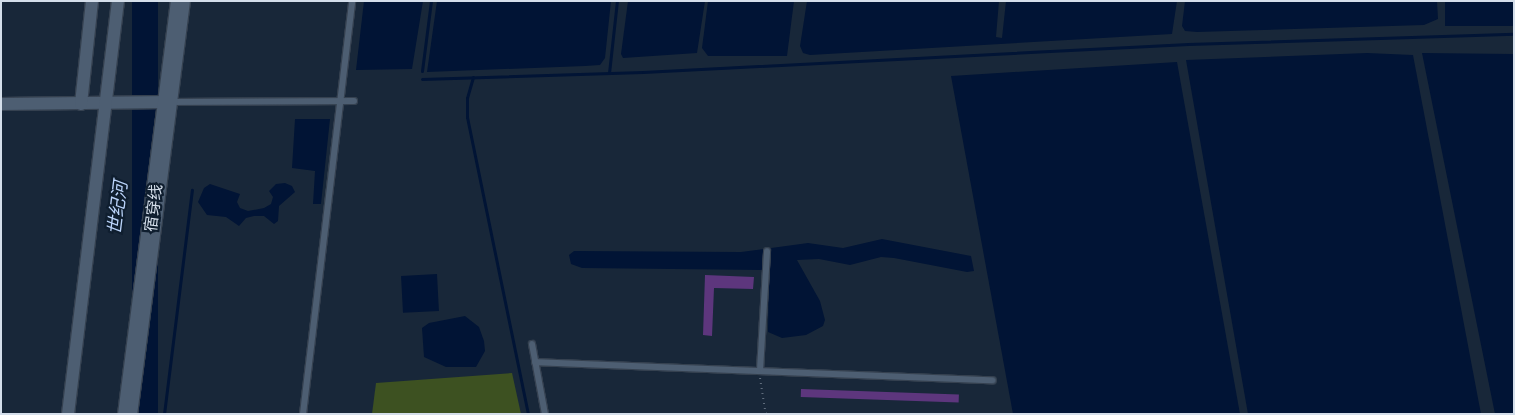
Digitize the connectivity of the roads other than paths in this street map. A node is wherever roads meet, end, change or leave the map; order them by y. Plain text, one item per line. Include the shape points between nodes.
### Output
1 (92, 1) edge
2 (118, 1) edge
3 (180, 1) edge
4 (352, 1) edge
5 (340, 101) junction
6 (354, 101) dead end
7 (167, 102) junction
8 (1, 104) edge
9 (81, 104) junction
10 (106, 104) junction
11 (767, 251) dead end
12 (532, 344) dead end
13 (535, 362) junction
14 (760, 370) junction
15 (993, 380) dead end
16 (68, 414) edge
17 (127, 414) edge
18 (303, 414) edge
19 (545, 414) edge

1 - 9 street
2 - 10 street
3 - 7 main road, 宿穿线
4 - 5 lane
5 - 6 lane
5 - 7 lane
5 - 18 lane
7 - 10 street
7 - 17 main road, 宿穿线
8 - 9 street
9 - 10 street
10 - 16 street
11 - 14 lane
12 - 13 lane
13 - 14 lane
13 - 19 lane
14 - 15 lane

